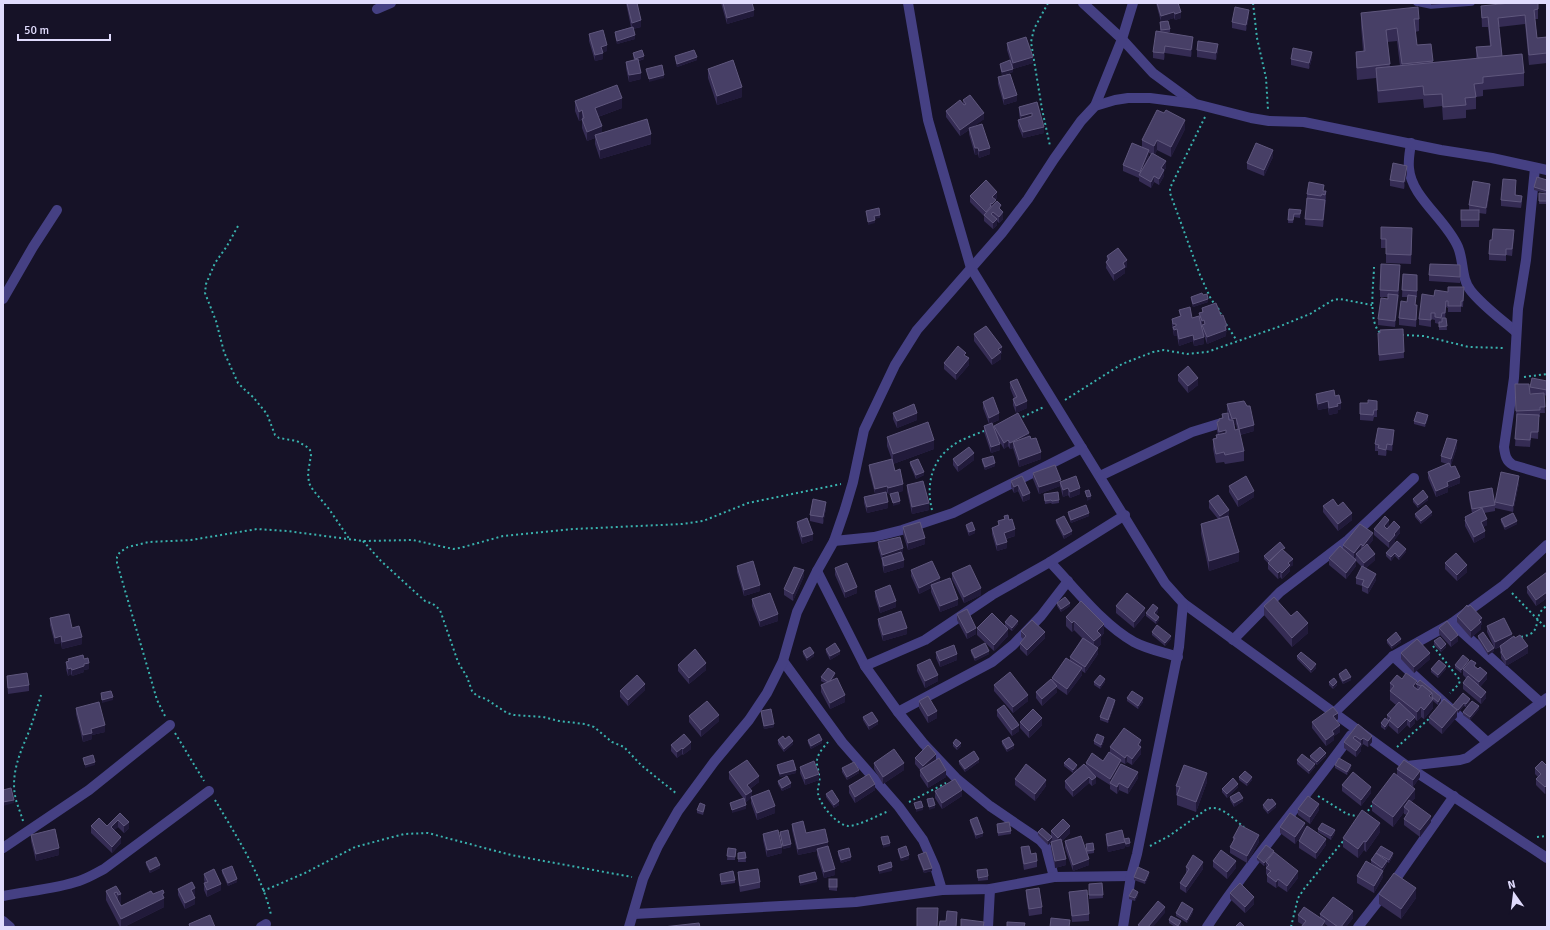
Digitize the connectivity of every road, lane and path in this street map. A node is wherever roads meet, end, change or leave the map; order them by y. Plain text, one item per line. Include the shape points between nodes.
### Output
1 (391, 3) edge
2 (908, 3) edge
3 (1048, 3) edge
4 (1084, 3) edge
5 (1133, 3) edge
6 (1253, 3) edge
7 (1416, 3) edge
8 (1472, 3) edge
9 (377, 8) dead end
10 (1122, 39) junction
11 (1196, 104) junction
12 (1095, 106) junction
13 (1210, 106) junction
14 (1269, 121) junction
15 (1412, 143) junction
16 (1054, 159) junction
17 (1535, 168) junction
18 (1547, 170) edge
19 (57, 210) dead end
20 (238, 226) dead end
21 (1374, 266) dead end
22 (970, 268) junction
23 (3, 299) edge
24 (1372, 305) junction
25 (1516, 332) junction
26 (1388, 335) edge
27 (1399, 335) edge
28 (1237, 341) junction
29 (1516, 349) junction
30 (1547, 374) edge
31 (1514, 378) junction
32 (1055, 404) junction
33 (1015, 420) edge
34 (1228, 421) edge
35 (993, 428) edge
36 (1082, 448) junction
37 (1547, 475) edge
38 (1100, 476) junction
39 (1414, 478) dead end
40 (853, 482) junction
41 (1125, 515) junction
42 (934, 520) junction
43 (350, 540) junction
44 (363, 541) junction
45 (834, 541) junction
46 (1547, 545) edge
47 (1050, 562) junction
48 (817, 571) junction
49 (1068, 581) junction
50 (1504, 585) junction
51 (1183, 603) junction
52 (1547, 606) edge
53 (1537, 619) junction
54 (1452, 623) junction
55 (1547, 629) edge
56 (1426, 637) junction
57 (1520, 638) edge
58 (1233, 640) junction
59 (1178, 656) junction
60 (1393, 656) junction
61 (783, 661) junction
62 (865, 666) junction
63 (41, 695) dead end
64 (1544, 700) edge
65 (1442, 701) junction
66 (898, 712) junction
67 (1335, 712) junction
68 (170, 725) junction
69 (1357, 728) junction
70 (835, 733) junction
71 (1487, 742) junction
72 (1390, 753) junction
73 (1407, 766) junction
74 (956, 778) junction
75 (209, 791) junction
76 (1310, 791) junction
77 (1454, 796) junction
78 (1377, 799) edge
79 (686, 800) junction
80 (899, 807) junction
81 (1363, 817) junction
82 (1358, 823) edge
83 (26, 831) junction
84 (1249, 832) edge
85 (1348, 835) edge
86 (3, 848) edge
87 (1137, 854) junction
88 (1547, 858) edge
89 (1131, 876) junction
90 (1054, 877) junction
91 (644, 880) junction
92 (990, 889) junction
93 (942, 890) junction
94 (263, 891) junction
95 (3, 896) edge
96 (634, 914) junction
97 (3, 921) edge
98 (264, 925) edge
99 (1212, 925) edge
100 (10, 927) edge
101 (629, 927) edge
102 (988, 927) edge
103 (1123, 927) edge
104 (1291, 927) edge
105 (1358, 927) edge

1 - 9 street
2 - 22 street via 928,120
3 - 16 path via 1034,29 1031,42 1044,120
4 - 10 street
5 - 10 street
6 - 14 path via 1257,38 1266,78
7 - 8 lane via 1431,6
10 - 11 street via 1153,73
10 - 12 street
11 - 12 street via 1128,98
11 - 13 street
12 - 16 street
13 - 14 street
13 - 28 path via 1170,188 1170,193 1208,292
14 - 15 street via 1304,122
15 - 17 street
15 - 25 street via 1409,168 1411,178 1420,195 1450,231 1459,248 1468,286
16 - 22 street via 1019,211
17 - 18 street
17 - 25 street
19 - 23 street
20 - 43 path via 215,263 205,293 224,352 238,383 267,414 275,435 297,441 310,450 309,483
21 - 24 path
22 - 32 street
22 - 40 street via 917,330 895,365 864,430
24 - 26 path via 1374,326 1378,332
24 - 28 path via 1334,300 1310,314
25 - 29 street
27 - 29 path via 1424,336 1469,347
28 - 32 path via 1200,353 1187,354 1164,350 1143,355 1122,364
29 - 31 street
30 - 31 path
31 - 37 street via 1504,455 1513,465
32 - 33 path
32 - 36 street
34 - 38 street via 1192,432
35 - 42 path via 953,445 940,456 930,478 930,504
36 - 38 street
36 - 42 street via 953,513
38 - 41 street
39 - 58 street via 1348,540 1280,592
40 - 44 path via 748,503 702,521 682,524 574,529 503,536 453,549 413,540
40 - 45 street
41 - 47 street
41 - 51 street via 1165,583
42 - 45 street via 874,537
43 - 44 path
43 - 68 path via 287,530 257,529 190,540 149,542 128,547 120,552 117,563 157,700
44 - 79 path via 420,597 440,610 452,649 472,691 477,696 514,715 543,717 594,727 612,742 624,747 641,765
45 - 48 street
46 - 50 street
47 - 49 street
47 - 62 street via 992,595 925,640
48 - 61 street via 797,612
48 - 62 street
49 - 59 street via 1120,634 1136,643
49 - 66 street via 1041,616 992,662
50 - 53 path
50 - 54 street
51 - 58 street
51 - 59 street
52 - 53 path via 1539,613
53 - 55 path
53 - 57 path via 1535,629
54 - 56 street
54 - 64 street
56 - 60 street
56 - 65 path via 1460,680
58 - 67 street
59 - 87 street
60 - 65 street
60 - 67 street
61 - 70 street
61 - 79 street via 767,693
62 - 66 street
63 - 83 path via 21,748 14,780 16,799
64 - 71 street
65 - 71 street
65 - 72 path via 1430,718
66 - 74 street
67 - 69 street
68 - 75 path
68 - 83 street via 89,790
69 - 72 street
69 - 76 street
70 - 80 street
70 - 80 path via 816,760 820,776 818,793 827,810 847,826
71 - 73 street via 1467,758
72 - 73 street
73 - 77 street
74 - 80 path
74 - 90 street via 990,806 1040,840 1046,847
75 - 94 path
75 - 95 street via 104,869 79,881
76 - 81 path via 1347,814
76 - 99 street via 1265,846
77 - 88 street
77 - 105 street via 1398,876
78 - 81 path
79 - 91 street via 658,846
80 - 93 street via 923,840
81 - 82 path
83 - 86 street
84 - 87 path via 1219,808 1212,807
85 - 104 path via 1298,898
87 - 89 street
89 - 90 street
89 - 103 street
90 - 92 street
91 - 94 path via 511,855 428,833 412,833 355,847
91 - 96 street
92 - 93 street
92 - 102 street
93 - 96 street via 856,902
94 - 98 path via 271,918
96 - 101 street
97 - 100 street

